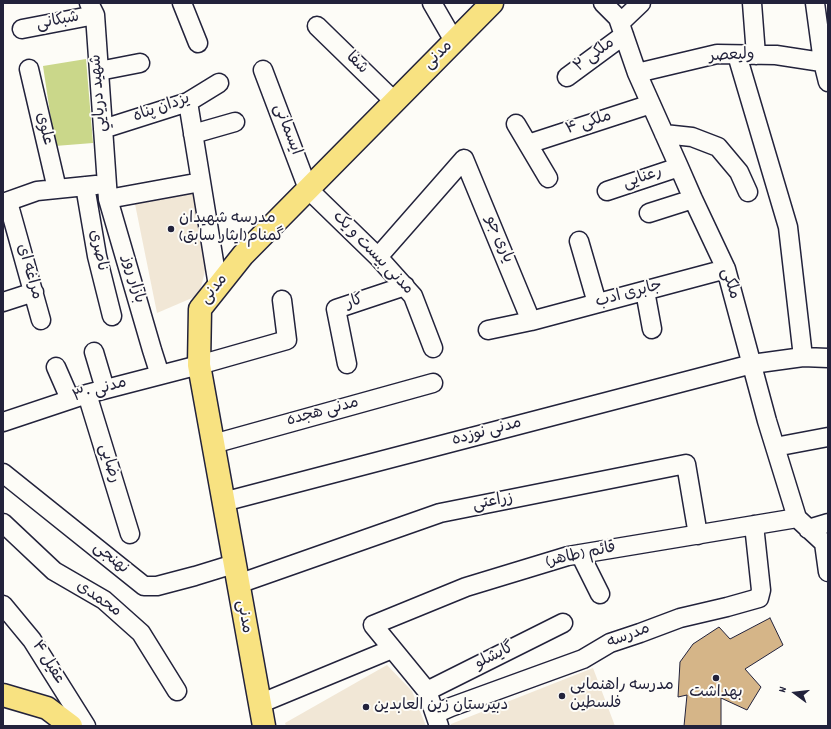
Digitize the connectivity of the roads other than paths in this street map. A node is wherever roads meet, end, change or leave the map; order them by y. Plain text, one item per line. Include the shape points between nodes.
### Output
1 (182, 3) edge
2 (432, 3) edge
3 (492, 3) edge
4 (603, 3) edge
5 (641, 3) edge
6 (752, 3) edge
7 (815, 3) edge
8 (92, 9) edge
9 (317, 26) dead end
10 (22, 29) dead end
11 (622, 29) junction
12 (454, 41) junction
13 (198, 43) dead end
14 (737, 55) junction
15 (756, 55) junction
16 (825, 62) edge
17 (140, 63) dead end
18 (29, 69) dead end
19 (263, 70) dead end
20 (99, 71) junction
21 (637, 73) junction
22 (567, 77) dead end
23 (828, 82) edge
24 (219, 83) dead end
25 (188, 102) junction
26 (395, 102) junction
27 (651, 104) junction
28 (235, 122) dead end
29 (516, 124) dead end
30 (103, 129) junction
31 (193, 134) junction
32 (664, 134) junction
33 (528, 144) junction
34 (679, 166) junction
35 (548, 178) dead end
36 (202, 182) junction
37 (85, 186) junction
38 (57, 189) junction
39 (308, 189) junction
40 (607, 191) dead end
41 (108, 192) junction
42 (748, 192) dead end
43 (693, 199) junction
44 (5, 203) edge
45 (649, 213) dead end
46 (579, 241) dead end
47 (378, 257) junction
48 (127, 264) junction
49 (100, 267) junction
50 (726, 269) junction
51 (218, 286) junction
52 (405, 286) junction
53 (644, 291) junction
54 (34, 292) junction
55 (282, 300) dead end
56 (3, 302) edge
57 (597, 303) junction
58 (112, 316) dead end
59 (42, 320) dead end
60 (531, 321) junction
61 (652, 329) dead end
62 (488, 330) dead end
63 (433, 348) dead end
64 (94, 352) dead end
65 (803, 357) junction
66 (828, 358) edge
67 (347, 364) dead end
68 (752, 364) junction
69 (199, 365) junction
70 (56, 367) dead end
71 (160, 375) junction
72 (433, 383) dead end
73 (105, 389) junction
74 (78, 396) junction
75 (3, 422) edge
76 (828, 437) edge
77 (212, 444) junction
78 (775, 447) junction
79 (3, 473) edge
80 (223, 502) junction
81 (3, 523) edge
82 (828, 523) edge
83 (803, 524) junction
84 (754, 525) junction
85 (130, 534) dead end
86 (698, 535) junction
87 (580, 554) junction
88 (828, 572) edge
89 (236, 574) junction
90 (600, 594) dead end
91 (3, 605) edge
92 (563, 623) dead end
93 (392, 649) junction
94 (177, 691) dead end
95 (427, 691) junction
96 (3, 695) edge
97 (259, 704) junction
98 (437, 720) edge
99 (71, 726) edge
100 (86, 726) edge
101 (264, 726) edge

1 - 13 street
2 - 12 street
3 - 12 main road, مدنی
4 - 11 street, ملکی via 618,18
5 - 11 street, ملکی ۲
6 - 15 street
7 - 16 street
8 - 10 street, شبکانی
8 - 20 street, شهيد دريايي
9 - 26 street, شفا
11 - 21 street, ملکی
11 - 22 street, ملکی ۲
12 - 26 main road, مدنی
14 - 15 street, ولیعصر
14 - 21 street, ولیعصر via 717,54
14 - 65 street via 788,227
15 - 16 street, ولیعصر via 776,55
16 - 23 street
17 - 20 street
18 - 38 street, علوی
19 - 39 street, ایسمانی
20 - 30 street, شهيد دريايي
21 - 27 street, ملکی
24 - 25 street, یزدان پناه
25 - 30 street, یزدان پناه
25 - 31 street
26 - 39 main road, مدنی
27 - 32 street, ملکی
27 - 33 street, ملکی ۴
28 - 31 street
29 - 33 street
30 - 41 street, شهيد دريايي
31 - 36 street
32 - 34 street, ملکی
32 - 42 street via 692,137 718,147 739,172
33 - 35 street
34 - 40 street, رعنایی
34 - 43 street, ملکی
36 - 41 street
36 - 51 street
37 - 38 street
37 - 41 street
37 - 49 street, ناصری
38 - 44 street via 37,191
39 - 47 street, مدنی بیست و یک
39 - 51 main road, مدنی via 243,256
41 - 48 street, بازار روز
43 - 45 street
43 - 50 street, ملکی
44 - 54 street, مراغه ای
46 - 57 street
47 - 52 street, مدنی بیست و یک
47 - 60 street, یاری جو via 464,159
48 - 49 street
48 - 71 street, بازار روز
49 - 58 street, ناصری
50 - 53 street, جابری ادب
50 - 68 street, ملکی
51 - 69 main road, مدنی via 200,310
52 - 63 street, مدنی بیست و یک via 413,296
52 - 67 street, کار via 336,309
53 - 57 street, جابری ادب
53 - 61 street
54 - 56 street
54 - 59 street, مراغه ای
55 - 69 street, مدنی ۳۰ via 287,340
57 - 60 street, جابری ادب
60 - 62 street, جابری ادب
64 - 73 street
65 - 66 street
65 - 68 street
68 - 78 street, ملکی
68 - 80 street, مدنی نوزده
69 - 71 street, مدنی ۳۰
69 - 77 main road, مدنی
70 - 74 street, رضایی
71 - 73 street, مدنی ۳۰
72 - 77 street, مدنی هجده
73 - 74 street, مدنی ۳۰
74 - 75 street, مدنی ۳۰
74 - 85 street, رضایی
76 - 78 street
77 - 80 main road, مدنی
78 - 83 street, ملکی
79 - 89 street, نهنجی via 144,586 157,586 195,576
80 - 89 main road, مدنی
81 - 94 street, محمدی via 54,571 104,600 141,633
82 - 83 street
83 - 84 street, قائم (طاهر)
83 - 88 street via 824,543
84 - 86 street, قائم (طاهر)
84 - 98 street, مدرسه via 761,590 759,598 680,618 610,643 583,659 451,707
86 - 87 street, قائم (طاهر)
86 - 89 street, زراعتی via 686,464 440,513
87 - 90 street
87 - 93 street, قائم (طاهر) via 466,587 373,625
89 - 97 main road, مدنی
91 - 100 street, عقیل ۴ via 32,640
92 - 95 street, گایشلو
93 - 95 street
93 - 97 street
95 - 98 street
96 - 99 main road via 47,708
97 - 101 main road, مدنی

